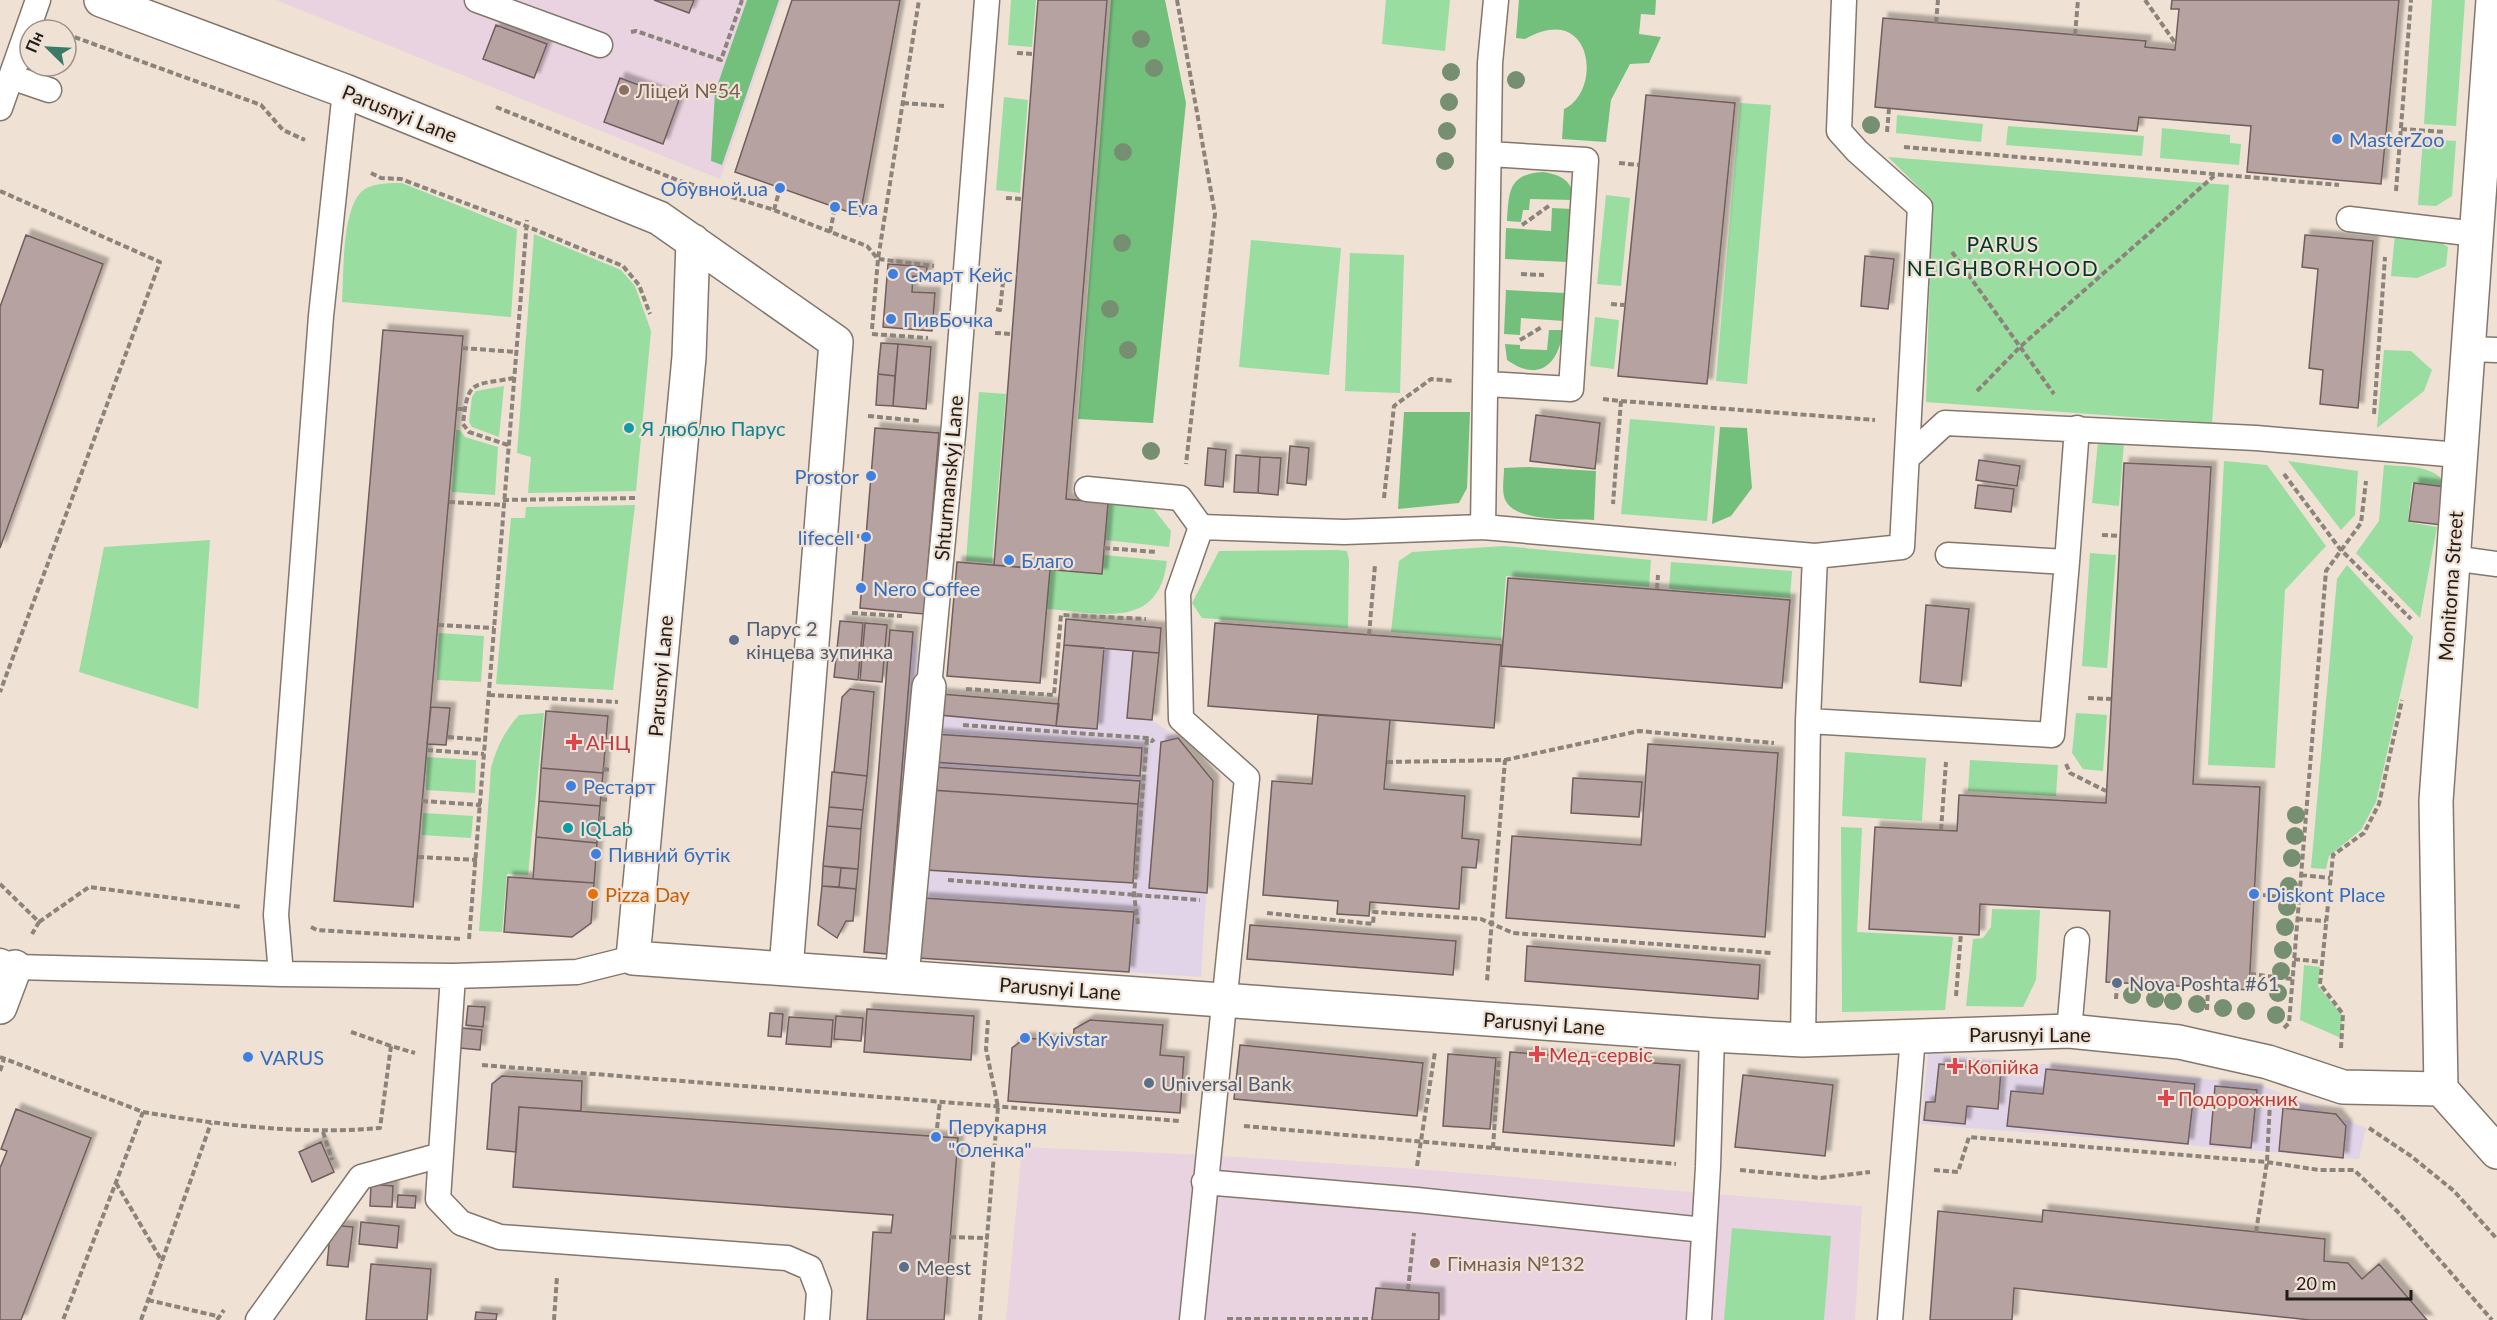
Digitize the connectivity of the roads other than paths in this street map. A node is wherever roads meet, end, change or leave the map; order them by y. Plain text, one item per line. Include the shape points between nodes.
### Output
1 (38, 0) edge
2 (101, 0) edge
3 (477, 0) edge
4 (987, 0) edge
5 (1496, 0) edge
6 (1844, 0) edge
7 (2493, 0) edge
8 (600, 45) road end
9 (11, 77) junction
10 (48, 90) dead end
11 (345, 91) junction
12 (0, 108) edge
13 (1489, 154) junction
14 (2349, 219) dead end
15 (2476, 234) junction
16 (693, 241) junction
17 (2482, 350) edge
18 (1475, 383) junction
19 (2077, 428) junction
20 (2459, 455) junction
21 (1908, 457) junction
22 (1087, 489) dead end
23 (1201, 527) junction
24 (1483, 527) junction
25 (1948, 555) dead end
26 (1815, 556) junction
27 (2452, 558) junction
28 (2067, 562) junction
29 (2497, 564) edge
30 (930, 681) joint
31 (1808, 733) junction
32 (2077, 940) dead end
33 (633, 958) junction
34 (8, 964) edge
35 (786, 969) junction
36 (281, 974) junction
37 (453, 976) junction
38 (902, 977) junction
39 (1225, 1000) junction
40 (0, 1006) edge
41 (2069, 1031) junction
42 (1712, 1035) junction
43 (1913, 1036) junction
44 (1803, 1040) junction
45 (2441, 1089) junction
46 (2497, 1152) edge
47 (441, 1155) junction
48 (1204, 1182) junction
49 (1704, 1230) junction
50 (258, 1320) edge
51 (817, 1320) edge
52 (1192, 1320) edge
53 (1699, 1320) edge
54 (1890, 1320) edge

1 - 9 lane
2 - 11 street, Parusnyi Lane
3 - 8 lane
4 - 30 lane, Shturmanskyj Lane
5 - 13 lane via 1490,63
6 - 21 lane via 1839,131 1920,207
7 - 15 street, Monitorna Street
9 - 10 lane
9 - 12 lane
11 - 16 street, Parusnyi Lane via 659,218
11 - 36 lane via 321,316 276,915
13 - 18 lane
13 - 18 lane via 1586,160 1571,389
14 - 15 lane
15 - 17 street, Monitorna Street
16 - 33 street, Parusnyi Lane via 677,498
16 - 35 street, Parusnyi Lane via 836,342
17 - 20 street, Monitorna Street
18 - 24 lane
19 - 20 lane
19 - 21 lane via 1945,423
19 - 28 lane
20 - 27 street, Monitorna Street
21 - 26 lane via 1902,547
22 - 23 lane via 1180,498
23 - 24 lane via 1378,531
23 - 39 lane via 1178,593 1181,719 1246,778
24 - 26 lane
25 - 28 lane
26 - 31 lane
27 - 29 lane
27 - 45 street, Monitorna Street via 2436,801
28 - 31 lane via 2052,735 1948,729
30 - 38 street, Shturmanskyj Lane
31 - 44 lane
32 - 41 lane
33 - 35 street, Parusnyi Lane
33 - 37 lane via 577,972
34 - 36 lane
34 - 40 street
35 - 38 street, Parusnyi Lane
36 - 37 lane
37 - 47 lane
38 - 39 street, Parusnyi Lane
39 - 42 street, Parusnyi Lane
39 - 48 lane
41 - 43 street, Parusnyi Lane
41 - 45 street, Parusnyi Lane via 2179,1042 2268,1062 2343,1087
42 - 44 street, Parusnyi Lane
42 - 49 lane
43 - 44 street, Parusnyi Lane
43 - 54 lane
45 - 46 street
47 - 50 lane via 361,1177
47 - 51 lane via 438,1199 461,1223 500,1237 788,1258 810,1268 819,1292
48 - 49 lane
48 - 52 lane
49 - 53 lane

